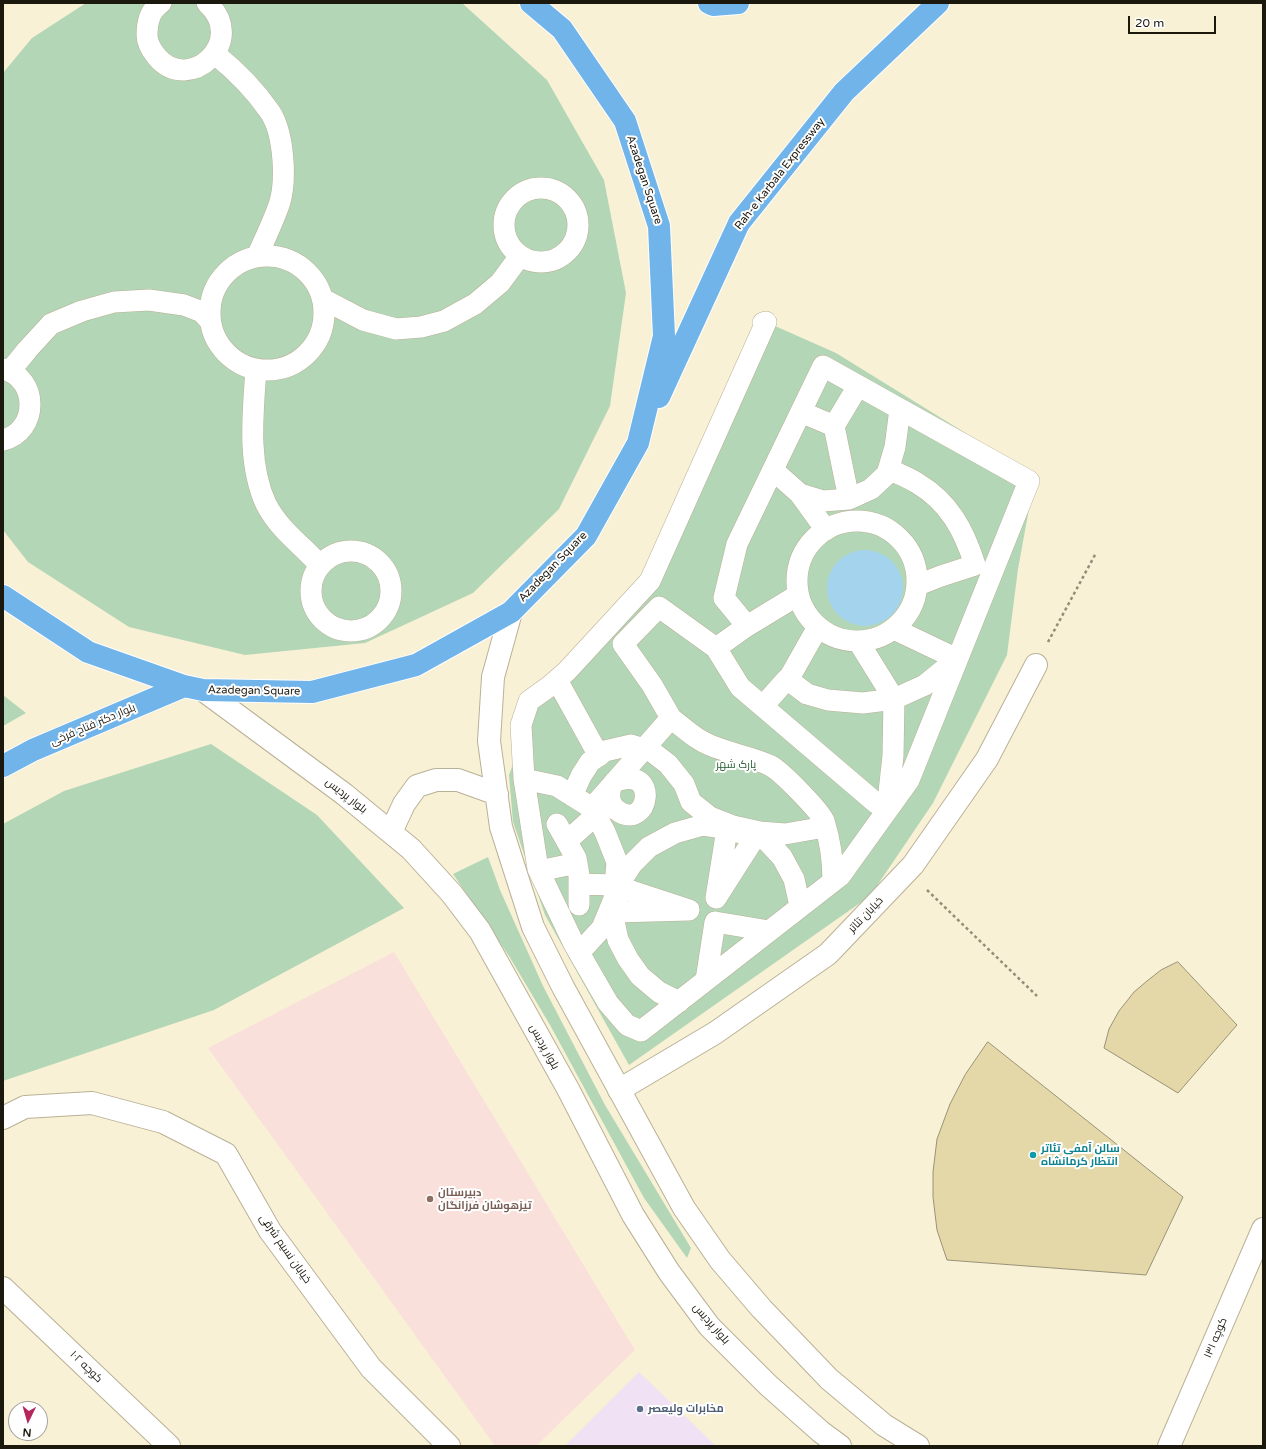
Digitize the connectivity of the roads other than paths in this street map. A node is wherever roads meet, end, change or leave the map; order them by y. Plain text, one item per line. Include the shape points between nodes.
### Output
1 (161, 3) edge
2 (207, 3) edge
3 (531, 3) edge
4 (709, 3) edge
5 (738, 3) edge
6 (938, 3) edge
7 (215, 54) junction
8 (257, 256) junction
9 (520, 256) dead end
10 (323, 299) junction
11 (210, 321) junction
12 (763, 323) dead end
13 (256, 369) junction
14 (7, 370) edge
15 (858, 386) junction
16 (900, 409) junction
17 (801, 412) junction
18 (834, 426) junction
19 (3, 440) edge
20 (638, 443) junction
21 (889, 469) junction
22 (773, 470) junction
23 (871, 490) junction
24 (800, 494) junction
25 (849, 499) junction
26 (869, 523) junction
27 (826, 530) junction
28 (996, 561) junction
29 (320, 565) dead end
30 (975, 565) junction
31 (918, 586) junction
32 (798, 595) junction
33 (3, 596) edge
34 (510, 612) junction
35 (747, 626) junction
36 (818, 627) junction
37 (894, 629) junction
38 (858, 641) junction
39 (716, 648) junction
40 (957, 659) junction
41 (1036, 665) road end
42 (557, 680) junction
43 (788, 680) junction
44 (194, 688) junction
45 (894, 699) junction
46 (763, 706) junction
47 (671, 718) junction
48 (644, 749) junction
49 (599, 756) junction
50 (3, 766) edge
51 (524, 779) junction
52 (497, 794) junction
53 (572, 796) junction
54 (887, 810) junction
55 (594, 812) junction
56 (825, 827) junction
57 (726, 829) junction
58 (391, 832) junction
59 (755, 837) junction
60 (577, 863) junction
61 (539, 871) junction
62 (832, 881) junction
63 (579, 884) junction
64 (617, 886) junction
65 (716, 898) junction
66 (579, 905) dead end
67 (800, 906) junction
68 (690, 910) junction
69 (615, 912) junction
70 (715, 922) junction
71 (769, 931) junction
72 (579, 953) junction
73 (706, 980) junction
74 (679, 1002) junction
75 (619, 1090) junction
76 (3, 1118) edge
77 (1263, 1229) edge
78 (1258, 1253) edge
79 (3, 1288) edge
80 (169, 1446) edge
81 (448, 1446) edge
82 (840, 1446) edge
83 (918, 1446) edge
84 (1170, 1446) edge

1 - 7 street via 151,14 147,26 149,45 159,60 170,67 182,70 206,63
2 - 7 street via 220,20 222,32
3 - 20 highway, Azadegan Square via 562,29 625,121 659,226 664,336
4 - 5 highway
6 - 20 highway, Rah-e Karbala Expressway via 844,92 739,223
7 - 8 street via 271,113 280,138 284,162 279,204
8 - 10 street via 275,256 293,261 307,272 318,286
8 - 11 street via 230,269 215,287 209,306
9 - 10 street via 500,283 475,304 444,321 421,327 389,328 363,320
10 - 13 street via 324,323 318,341 305,356 288,367 269,371
11 - 13 street via 218,344 232,359
11 - 14 street via 202,312 184,305 149,300 114,302 82,311 51,324
12 - 42 street via 766,322 650,581
13 - 29 street via 254,455 260,486 266,504 279,525
14 - 19 street via 17,375 24,384 31,409 27,421 19,432
15 - 16 street
15 - 17 street via 823,366
15 - 18 street
16 - 21 street
16 - 28 street via 1029,481
17 - 18 street
17 - 22 street
18 - 25 street
20 - 34 highway, Azadegan Square via 586,536
21 - 23 street
21 - 30 street via 935,495 952,514 963,533
22 - 24 street
22 - 35 street via 737,544 724,598
23 - 25 street
23 - 26 street
24 - 25 street via 823,500
24 - 27 street
26 - 27 street via 854,521 834,525
26 - 31 street via 875,523 894,533 908,548 916,566
27 - 32 street via 817,536 804,552 797,570
28 - 30 street
28 - 40 street
30 - 31 street
31 - 37 street via 913,605 903,622
32 - 35 street
32 - 36 street via 803,609
33 - 44 highway, Azadegan Square via 88,652
34 - 44 highway, Azadegan Square via 416,666 312,692
34 - 52 main road via 493,677 490,741
35 - 39 street
36 - 38 street via 831,636 850,642
36 - 43 street
37 - 38 street via 869,641
37 - 40 street
38 - 45 street
39 - 46 street via 740,687
39 - 47 street via 659,607 623,644 652,685
40 - 45 street via 925,685
40 - 54 street via 909,780
41 - 75 main road, خیابان تئاتر via 987,759 908,871 828,954 715,1033
42 - 49 street
42 - 51 street via 529,701 521,725
43 - 45 street via 807,694 828,700 863,703
43 - 46 street
44 - 50 highway, بلوار دکتر فتاح فرخی via 32,750
44 - 58 main road, بلوار پردیس via 344,794
45 - 54 street via 893,756
46 - 54 street
47 - 48 street
47 - 56 street via 700,740 773,767 794,786 823,820
48 - 49 street via 631,745 605,751
48 - 55 street via 613,784
48 - 56 street via 651,751 668,764 684,784 691,802 710,817 733,826 760,832 785,834
49 - 53 street via 590,762
51 - 53 street via 557,786
51 - 61 street
52 - 58 main road via 458,780 436,780 417,786 404,804
52 - 75 main road via 501,827 533,927
53 - 55 street
54 - 62 street via 840,876
55 - 60 street via 562,832
55 - 64 street via 617,862
56 - 62 street via 830,845
57 - 59 street
57 - 64 street via 703,825 675,833 649,847 632,864
57 - 65 street
58 - 82 main road, بلوار پردیس via 412,849 452,894 480,931 568,1089 633,1215 669,1272 709,1326 768,1386
59 - 65 street
59 - 67 street via 766,840 782,857 794,879
60 - 61 street
60 - 63 street
61 - 72 street
62 - 67 street
63 - 64 street
63 - 66 street
64 - 68 street
64 - 69 street
64 - 72 street via 602,928
65 - 68 street via 702,895 693,901
65 - 70 street via 721,906 721,912
67 - 71 street
68 - 69 street
68 - 70 street via 698,923 708,925
69 - 74 street via 618,940 640,976 659,992
70 - 71 street
70 - 73 street
71 - 73 street
72 - 74 street via 608,1003 627,1025 641,1031
73 - 74 street
75 - 83 main road via 684,1208 720,1260 760,1308 829,1379 884,1425
76 - 81 main road, خیابان نسیم شرقی via 25,1107 92,1103 163,1122 226,1154 270,1231 370,1368
77 - 78 main road, کوچه ۱۳۱
78 - 84 main road, کوچه ۱۳۱
79 - 80 main road, کوچه ۱۰۲

